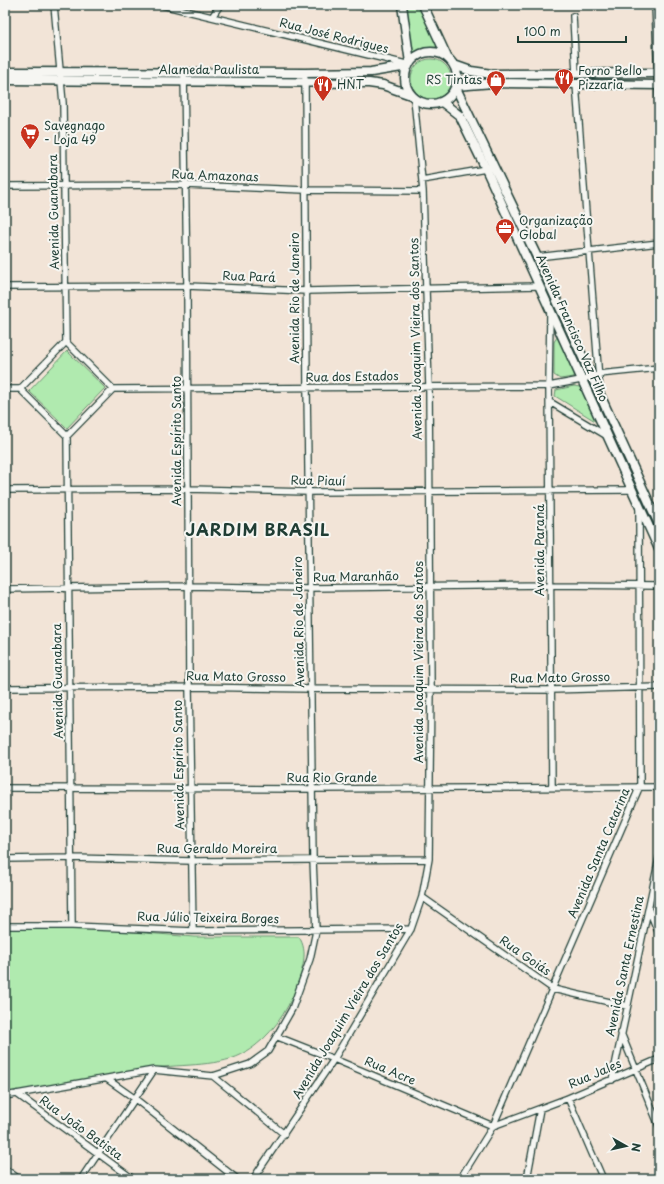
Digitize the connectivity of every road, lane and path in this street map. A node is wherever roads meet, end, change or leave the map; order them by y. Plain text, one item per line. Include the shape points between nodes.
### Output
1 (54, 5) edge
2 (162, 5) edge
3 (220, 5) edge
4 (402, 5) edge
5 (423, 5) edge
6 (655, 5) edge
7 (573, 16) dead end
8 (212, 17) junction
9 (447, 57) junction
10 (409, 65) junction
11 (454, 65) junction
12 (5, 72) edge
13 (61, 72) junction
14 (184, 72) junction
15 (305, 73) junction
16 (658, 73) edge
17 (576, 74) junction
18 (5, 80) edge
19 (62, 82) junction
20 (184, 82) junction
21 (305, 82) junction
22 (576, 84) junction
23 (658, 85) edge
24 (456, 87) junction
25 (412, 96) junction
26 (442, 102) junction
27 (659, 108) edge
28 (486, 169) junction
29 (422, 180) junction
30 (64, 185) junction
31 (186, 185) junction
32 (5, 186) edge
33 (305, 190) junction
34 (423, 191) junction
35 (659, 243) edge
36 (590, 251) junction
37 (537, 256) junction
38 (187, 286) junction
39 (539, 286) junction
40 (5, 287) edge
41 (65, 287) junction
42 (426, 288) junction
43 (306, 290) junction
44 (550, 313) junction
45 (66, 342) junction
46 (598, 364) junction
47 (659, 368) edge
48 (610, 373) junction
49 (599, 374) junction
50 (591, 376) junction
51 (581, 380) junction
52 (549, 386) junction
53 (429, 387) junction
54 (307, 388) junction
55 (5, 389) edge
56 (20, 389) junction
57 (113, 389) junction
58 (188, 389) junction
59 (601, 399) junction
60 (550, 402) junction
61 (68, 436) junction
62 (607, 436) junction
63 (188, 489) junction
64 (5, 490) edge
65 (67, 490) junction
66 (631, 490) junction
67 (551, 491) junction
68 (308, 492) junction
69 (431, 492) junction
70 (639, 507) junction
71 (658, 520) edge
72 (659, 549) edge
73 (552, 585) junction
74 (189, 586) junction
75 (659, 586) edge
76 (431, 587) junction
77 (638, 587) junction
78 (68, 588) junction
79 (310, 588) junction
80 (5, 589) edge
81 (189, 687) junction
82 (639, 687) junction
83 (659, 687) edge
84 (5, 688) edge
85 (70, 688) junction
86 (431, 688) junction
87 (312, 689) junction
88 (551, 690) junction
89 (640, 786) junction
90 (71, 787) junction
91 (552, 787) junction
92 (659, 787) edge
93 (5, 788) edge
94 (191, 789) junction
95 (430, 789) junction
96 (312, 790) junction
97 (72, 858) junction
98 (659, 858) edge
99 (5, 859) edge
100 (429, 859) junction
101 (313, 860) junction
102 (192, 861) junction
103 (422, 897) junction
104 (649, 910) junction
105 (5, 926) edge
106 (72, 926) junction
107 (412, 929) junction
108 (193, 931) junction
109 (316, 931) junction
110 (659, 934) edge
111 (553, 989) junction
112 (627, 1006) junction
113 (621, 1033) junction
114 (278, 1037) junction
115 (334, 1059) junction
116 (659, 1059) edge
117 (636, 1069) junction
118 (154, 1070) junction
119 (213, 1076) junction
120 (107, 1079) junction
121 (612, 1080) junction
122 (16, 1094) junction
123 (5, 1096) edge
124 (134, 1098) junction
125 (568, 1098) junction
126 (540, 1109) junction
127 (493, 1126) junction
128 (659, 1126) edge
129 (284, 1134) junction
130 (98, 1154) junction
131 (5, 1169) edge
132 (19, 1179) edge
133 (81, 1179) edge
134 (133, 1179) edge
135 (237, 1179) edge
136 (253, 1179) edge
137 (460, 1179) edge
138 (527, 1179) edge
139 (603, 1179) edge

1 - 13 street, Avenida Guanabara
2 - 8 street, Rua José Rodrigues
3 - 8 street
4 - 10 main road
5 - 9 main road
6 - 16 street
7 - 17 street
8 - 10 street, Rua José Rodrigues
9 - 10 main road via 435,52 423,53
9 - 11 main road
10 - 15 main road, Alameda Paulista via 371,72
10 - 25 main road via 405,81
11 - 17 main road via 492,74
11 - 24 main road via 458,79
12 - 13 main road, Alameda Paulista
13 - 14 main road, Alameda Paulista
13 - 19 street, Avenida Guanabara
14 - 15 main road, Alameda Paulista
14 - 20 street, Avenida Espírito Santo
15 - 21 street, Avenida Rio de Janeiro
16 - 17 main road
16 - 23 street
18 - 19 main road, Alameda Paulista
19 - 20 main road, Alameda Paulista
19 - 30 street, Avenida Guanabara
20 - 21 main road, Alameda Paulista
20 - 31 street, Avenida Espírito Santo
21 - 25 main road, Alameda Paulista via 369,83 383,85
21 - 33 street, Avenida Rio de Janeiro
22 - 23 main road
22 - 24 main road via 480,84
22 - 36 street
23 - 27 street
24 - 26 main road via 448,99
24 - 37 main road, Avenida Francisco Vaz Filho
25 - 26 main road via 428,105
25 - 29 street, Avenida Joaquim Vieira dos Santos
26 - 28 main road, Avenida Francisco Vaz Filho via 460,116
28 - 29 street
28 - 39 main road, Avenida Francisco Vaz Filho
29 - 34 street, Avenida Joaquim Vieira dos Santos
30 - 31 street, Rua Amazonas
30 - 32 street, Rua Amazonas
30 - 41 street, Avenida Guanabara
31 - 33 street, Rua Amazonas
31 - 38 street, Avenida Espírito Santo
33 - 34 street, Rua Amazonas
33 - 43 street, Avenida Rio de Janeiro
34 - 42 street, Avenida Joaquim Vieira dos Santos
35 - 36 street
36 - 37 street
36 - 46 street
37 - 50 main road, Avenida Francisco Vaz Filho
38 - 41 street, Rua Pará
38 - 43 street, Rua Pará
38 - 58 street, Avenida Espírito Santo
39 - 42 street, Rua Pará
39 - 44 main road, Avenida Francisco Vaz Filho
40 - 41 street, Rua Pará
41 - 45 street, Avenida Guanabara
42 - 43 street, Rua Pará
42 - 53 street, Avenida Joaquim Vieira dos Santos
43 - 54 street, Avenida Rio de Janeiro
44 - 51 main road, Avenida Francisco Vaz Filho
44 - 52 street, Avenida Paraná
45 - 56 street
45 - 57 street
46 - 48 street
46 - 49 street
47 - 48 street, Rua dos Estados
48 - 49 street, Rua dos Estados
49 - 50 street, Rua dos Estados
49 - 59 street
50 - 51 street, Rua dos Estados
50 - 59 main road, Avenida Francisco Vaz Filho
51 - 52 street, Rua dos Estados
51 - 62 main road, Avenida Francisco Vaz Filho
52 - 53 street, Rua dos Estados
52 - 60 street, Avenida Paraná
53 - 54 street, Rua dos Estados
53 - 69 street, Avenida Joaquim Vieira dos Santos
54 - 58 street, Rua dos Estados
54 - 68 street, Avenida Rio de Janeiro
55 - 56 street
56 - 61 street
57 - 58 street, Rua dos Estados
57 - 61 street
58 - 63 street, Avenida Espírito Santo
59 - 71 main road, Avenida Francisco Vaz Filho
60 - 62 street
60 - 67 street, Avenida Paraná
61 - 65 street, Avenida Guanabara
62 - 66 main road, Avenida Francisco Vaz Filho
63 - 65 street, Rua Piauí
63 - 68 street, Rua Piauí
63 - 74 street, Avenida Espírito Santo
64 - 65 street, Rua Piauí
65 - 78 street, Avenida Guanabara
66 - 67 street, Rua Piauí
66 - 70 main road, Avenida Francisco Vaz Filho
67 - 69 street, Rua Piauí
67 - 73 street, Avenida Paraná
68 - 69 street, Rua Piauí
68 - 79 street, Avenida Rio de Janeiro
69 - 76 street, Avenida Joaquim Vieira dos Santos
70 - 72 main road, Avenida Francisco Vaz Filho
70 - 77 street, Avenida Santa Catarina
73 - 76 street, Rua Maranhão
73 - 77 street, Rua Maranhão
73 - 88 street, Avenida Paraná
74 - 78 street, Rua Maranhão
74 - 79 street, Rua Maranhão
74 - 81 street, Avenida Espírito Santo
75 - 77 street, Rua Maranhão
76 - 79 street, Rua Maranhão
76 - 86 street, Avenida Joaquim Vieira dos Santos
77 - 82 street, Avenida Santa Catarina
78 - 80 street, Rua Maranhão
78 - 85 street, Avenida Guanabara
79 - 87 street, Avenida Rio de Janeiro
81 - 85 street, Rua Mato Grosso
81 - 87 street, Rua Mato Grosso
81 - 94 street, Avenida Espírito Santo
82 - 83 street, Rua Mato Grosso
82 - 88 street, Rua Mato Grosso
82 - 89 street, Avenida Santa Catarina
84 - 85 street, Rua Mato Grosso
85 - 90 street, Avenida Guanabara
86 - 87 street, Rua Mato Grosso
86 - 88 street, Rua Mato Grosso
86 - 95 street, Avenida Joaquim Vieira dos Santos
87 - 96 street, Avenida Rio de Janeiro
88 - 91 street, Avenida Paraná
89 - 91 street, Rua Rio Grande
89 - 92 street, Rua Rio Grande
89 - 111 street, Avenida Santa Catarina
90 - 93 street, Rua Rio Grande
90 - 94 street, Rua Rio Grande
90 - 97 street, Avenida Guanabara
91 - 95 street, Rua Rio Grande
94 - 96 street, Rua Rio Grande
94 - 102 street, Avenida Espírito Santo
95 - 96 street, Rua Rio Grande
95 - 100 street, Avenida Joaquim Vieira dos Santos
96 - 101 street, Avenida Rio de Janeiro
97 - 99 street, Rua Geraldo Moreira
97 - 102 street, Rua Geraldo Moreira
97 - 106 street, Avenida Guanabara
98 - 104 street, Avenida Santa Ernestina
100 - 101 street, Rua Geraldo Moreira
100 - 103 street, Avenida Joaquim Vieira dos Santos
101 - 102 street, Rua Geraldo Moreira
101 - 109 street, Avenida Rio de Janeiro
102 - 108 street, Avenida Espírito Santo
103 - 107 street, Avenida Joaquim Vieira dos Santos
103 - 111 street, Rua Goiás
104 - 110 street
104 - 112 street, Avenida Santa Ernestina
105 - 106 street, Rua Júlio Teixeira Borges
106 - 108 street, Rua Júlio Teixeira Borges
107 - 109 street, Rua Júlio Teixeira Borges
107 - 115 street, Avenida Joaquim Vieira dos Santos
108 - 109 street, Rua Júlio Teixeira Borges
109 - 114 street, Avenida Rio de Janeiro via 310,959 292,1010
111 - 112 street, Rua Goiás
111 - 127 street, Avenida Santa Catarina
112 - 113 street, Avenida Santa Ernestina
113 - 117 street
113 - 121 street, Avenida Santa Ernestina
114 - 115 street, Rua Acre
114 - 119 street, Avenida Rio de Janeiro via 268,1051 250,1064
115 - 127 street, Rua Acre
115 - 129 street, Avenida Joaquim Vieira dos Santos
116 - 117 street, Rua Jales
117 - 121 street, Rua Jales
117 - 128 street
118 - 119 street
118 - 120 street
118 - 124 street
119 - 129 street
120 - 122 street
120 - 124 street
121 - 125 street, Rua Jales
122 - 123 street
122 - 130 street, Rua João Batista
124 - 130 street
124 - 135 street
125 - 126 street, Rua Jales
125 - 139 street
126 - 127 street, Rua Jales
126 - 138 street
127 - 137 street, Avenida Santa Catarina
129 - 136 street, Avenida Joaquim Vieira dos Santos
130 - 133 street
130 - 134 street, Rua João Batista
131 - 132 street

